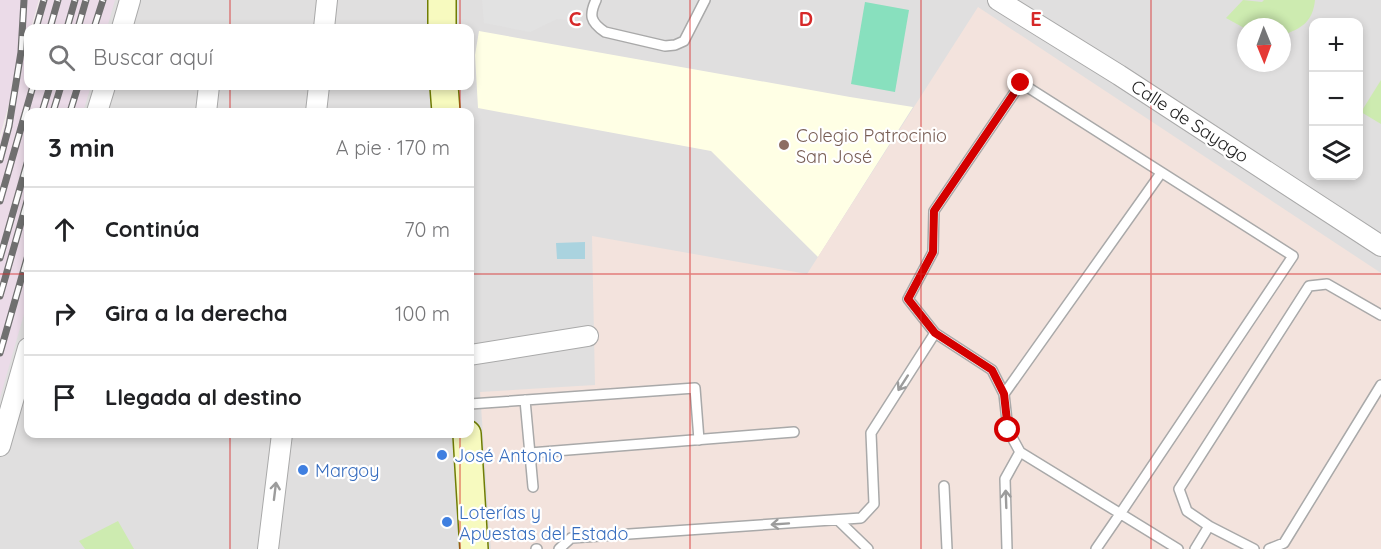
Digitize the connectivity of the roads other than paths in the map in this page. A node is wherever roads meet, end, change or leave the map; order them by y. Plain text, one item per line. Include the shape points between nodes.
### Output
1 (130, 0) edge
2 (327, 0) edge
3 (442, 0) edge
4 (596, 0) edge
5 (705, 0) edge
6 (998, 0) edge
7 (123, 24) edge
8 (324, 24) edge
9 (442, 24) edge
10 (104, 90) edge
11 (209, 90) edge
12 (319, 90) edge
13 (444, 90) edge
14 (98, 108) edge
15 (206, 108) edge
16 (316, 108) edge
17 (446, 108) edge
18 (1161, 173) junction
19 (1381, 246) edge
20 (1381, 315) edge
21 (935, 333) junction
22 (588, 336) dead end
23 (474, 354) edge
24 (24, 362) edge
25 (1381, 386) edge
26 (1004, 394) junction
27 (525, 400) junction
28 (474, 404) edge
29 (794, 432) dead end
30 (282, 438) edge
31 (467, 438) edge
32 (699, 440) junction
33 (0, 446) edge
34 (1020, 452) junction
35 (530, 453) junction
36 (944, 486) dead end
37 (533, 488) dead end
38 (1120, 514) junction
39 (838, 520) junction
40 (1209, 526) junction
41 (268, 549) edge
42 (474, 549) edge
43 (559, 549) edge
44 (868, 549) edge
45 (947, 549) edge
46 (1007, 549) edge
47 (1096, 549) edge
48 (1178, 549) edge
49 (1195, 549) edge
50 (1254, 549) edge
51 (1269, 549) edge

1 - 7 street
2 - 8 street
3 - 9 street
4 - 5 lane via 591,12 597,27 665,46 684,41
6 - 19 street, Calle de Sayago
10 - 14 street
11 - 15 street
12 - 16 street
13 - 17 street
18 - 21 lane via 1021,83 934,211 933,252 908,299
18 - 26 lane
18 - 38 lane via 1293,256
20 - 40 lane via 1327,284 1309,286 1179,489 1187,511
21 - 26 lane via 992,370
21 -> 39 lane via 871,433 874,504 861,518
22 - 23 street
24 - 33 street
25 - 51 lane via 1284,543
26 - 34 lane via 1008,430
27 - 28 lane
27 - 32 lane via 695,388
27 - 35 lane
29 - 32 lane
41 -> 30 street
31 - 42 street
32 - 35 lane
34 - 38 lane
46 -> 34 lane via 1005,479
35 - 37 lane
36 - 45 lane
38 - 47 lane
38 - 48 lane
39 -> 43 lane via 571,538
39 - 44 lane
40 - 49 lane
40 - 50 lane

